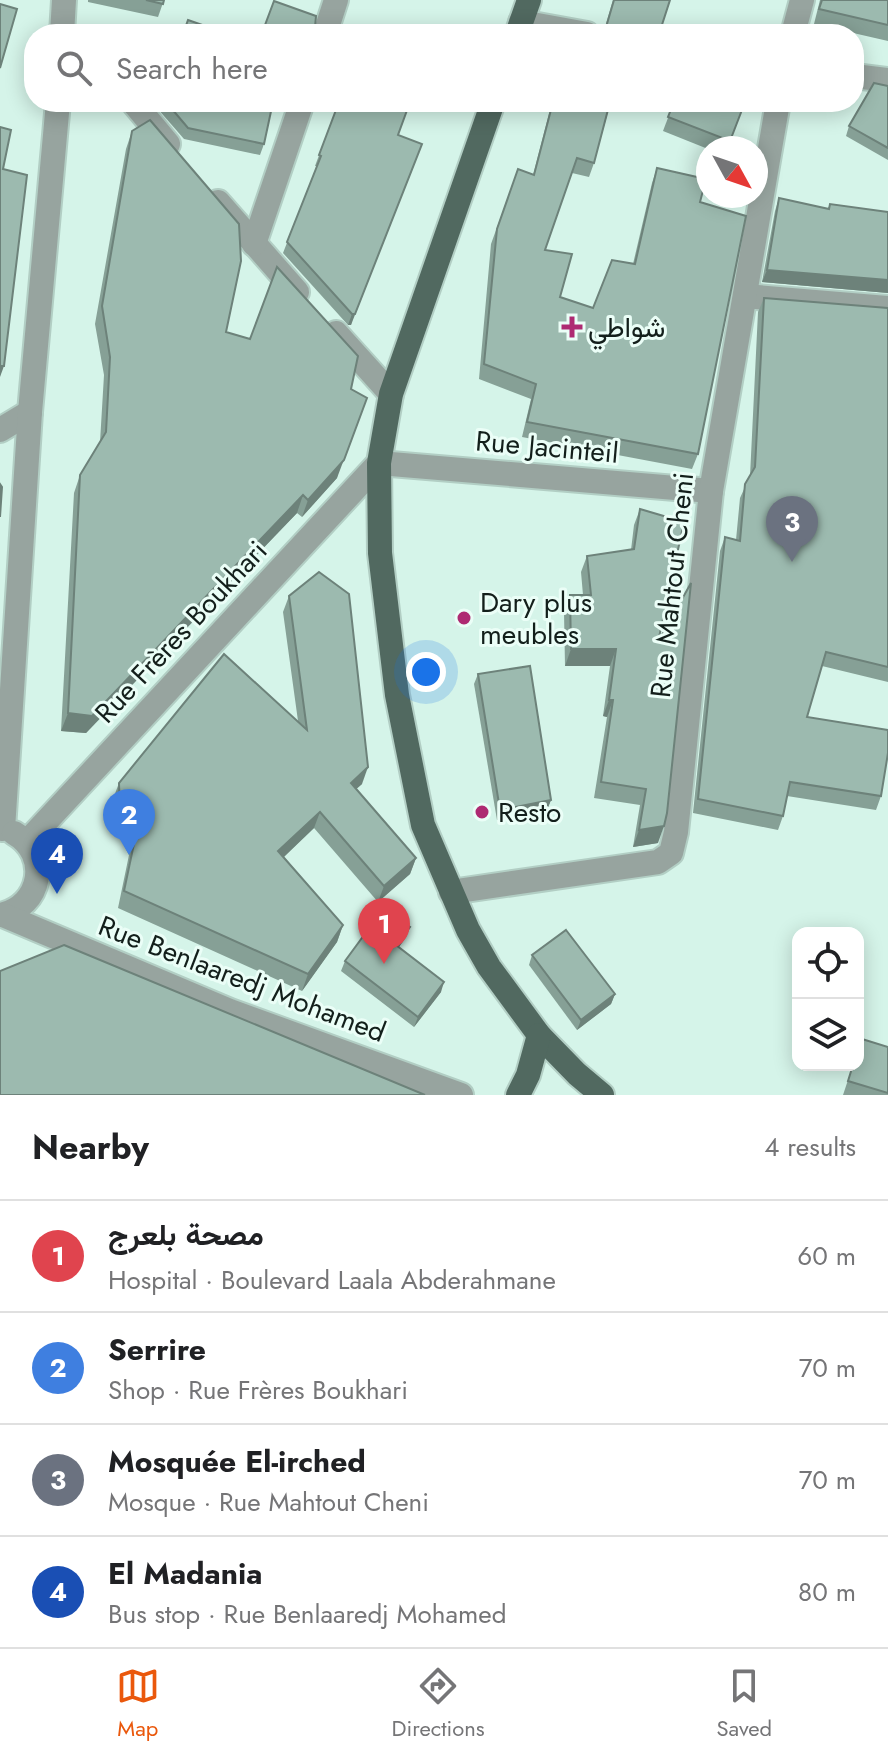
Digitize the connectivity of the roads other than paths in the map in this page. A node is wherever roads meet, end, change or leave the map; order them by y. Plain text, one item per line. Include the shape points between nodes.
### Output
1 (336, 0) edge
2 (802, 0) edge
3 (522, 19) edge
4 (328, 24) edge
5 (544, 24) edge
6 (796, 24) edge
7 (864, 77) edge
8 (888, 80) edge
9 (57, 112) edge
10 (141, 112) edge
11 (299, 112) edge
12 (490, 112) edge
13 (776, 112) edge
14 (183, 161) edge
15 (203, 185) edge
16 (254, 244) junction
17 (745, 296) junction
18 (888, 308) edge
19 (391, 394) junction
20 (30, 412) junction
21 (0, 430) edge
22 (379, 463) junction
23 (711, 491) junction
24 (2, 829) edge
25 (27, 842) junction
26 (451, 892) junction
27 (2, 915) edge
28 (539, 1035) junction
29 (461, 1095) edge
30 (518, 1095) edge
31 (602, 1095) edge

1 - 4 street
2 - 6 street
3 - 5 street
7 - 8 street
9 - 20 street
10 - 14 street
11 - 16 street
12 - 19 main road
13 - 17 street, Rue Mahtout Cheni
15 - 16 street
16 - 19 street
17 - 18 street
17 - 23 street, Rue Mahtout Cheni
19 - 22 main road
20 - 21 street
20 - 24 street
22 - 23 street, Rue Jacinteil
22 - 25 street, Rue Frères Boukhari
22 - 26 main road via 380,553 397,695 423,825
23 - 26 street, Rue Mahtout Cheni via 671,853 658,862
24 - 25 street
25 - 27 street via 38,879 26,903
26 - 28 main road via 489,967
27 - 29 street, Rue Benlaaredj Mohamed via 230,1011
28 - 30 main road
28 - 31 main road

